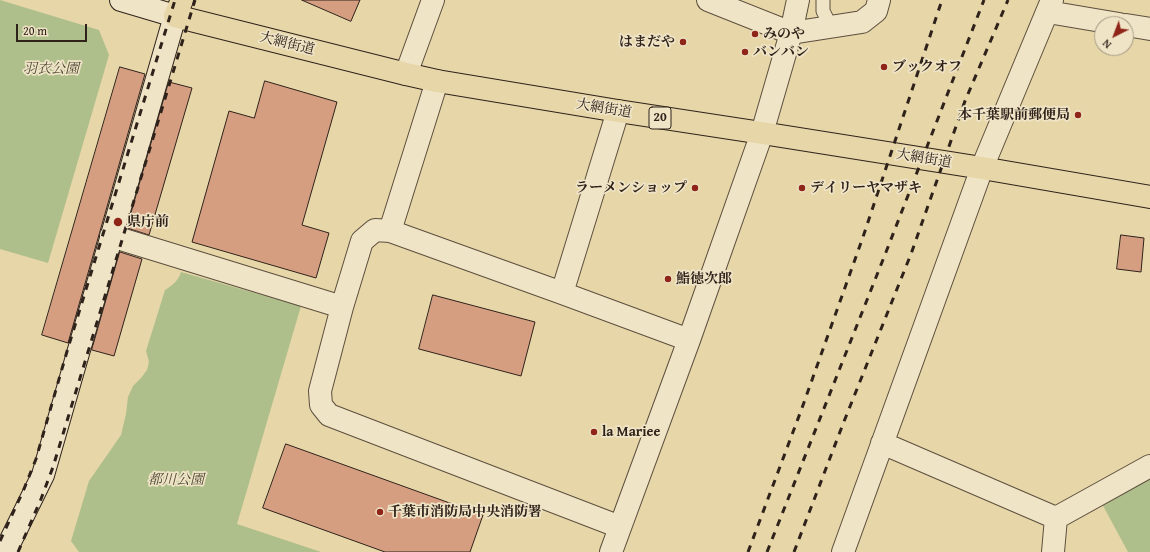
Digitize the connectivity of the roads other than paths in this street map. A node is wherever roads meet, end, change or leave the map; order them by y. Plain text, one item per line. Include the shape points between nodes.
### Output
1 (122, 0) edge
2 (432, 0) edge
3 (708, 0) edge
4 (798, 0) edge
5 (823, 0) edge
6 (879, 0) edge
7 (1050, 6) edge
8 (178, 8) edge
9 (1094, 17) edge
10 (831, 27) junction
11 (1134, 27) edge
12 (1150, 30) edge
13 (791, 33) junction
14 (406, 74) junction
15 (437, 81) junction
16 (618, 111) junction
17 (762, 133) junction
18 (982, 168) junction
19 (1150, 197) edge
20 (390, 231) junction
21 (112, 236) junction
22 (562, 293) junction
23 (342, 307) junction
24 (689, 340) junction
25 (882, 443) junction
26 (1150, 466) edge
27 (1056, 518) junction
28 (620, 527) junction
29 (5, 552) edge
30 (611, 552) edge
31 (843, 552) edge
32 (1054, 552) edge

1 - 8 street
2 - 14 street
3 - 13 street
4 - 13 street
5 - 10 lane via 823,11
6 - 10 street via 876,11 862,22
7 - 9 street
7 - 18 street
8 - 14 main road, 大網街道 / 20
8 - 21 street
10 - 13 street
11 - 12 street
13 - 17 street
14 - 15 main road, 大網街道 / 20
15 - 16 main road, 大網街道 / 20
15 - 20 street
16 - 17 main road, 大網街道 / 20
16 - 22 street
17 - 18 main road, 大網街道 / 20
17 - 24 street
18 - 19 main road, 大網街道 / 20
18 - 25 street
20 - 22 street
20 - 23 street via 375,230 362,241
21 - 23 street
21 - 29 street via 43,474
22 - 24 street
23 - 28 street via 320,391 321,405 329,414
24 - 28 street
25 - 27 street
25 - 31 street
26 - 27 street
27 - 32 street
28 - 30 street

